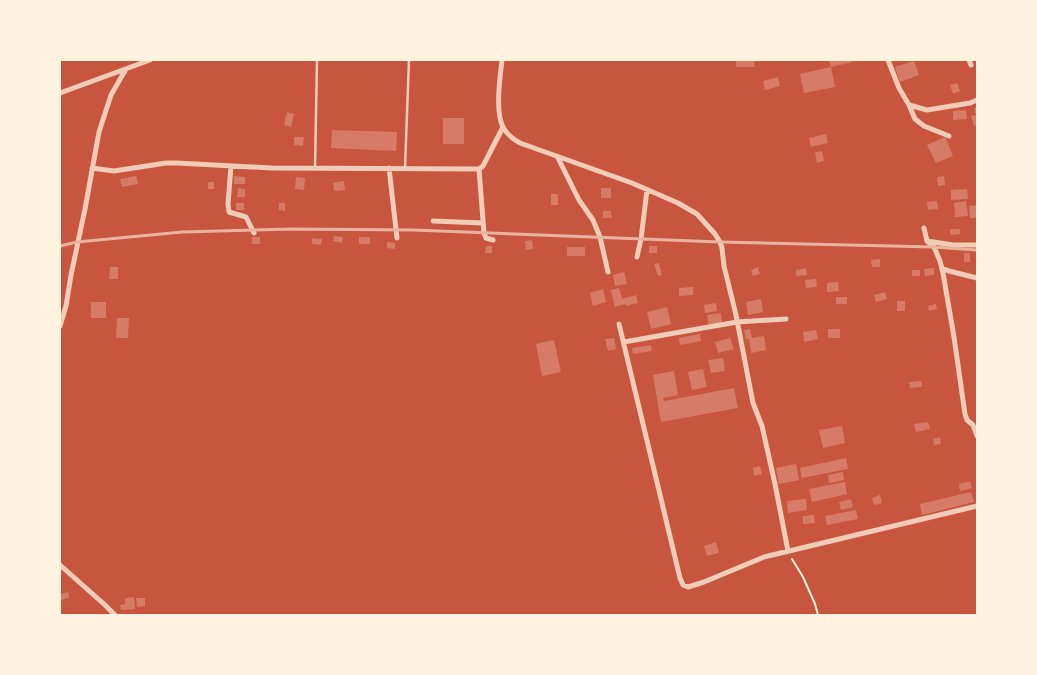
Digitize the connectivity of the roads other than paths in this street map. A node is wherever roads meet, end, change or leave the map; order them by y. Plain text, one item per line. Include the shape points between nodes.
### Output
1 (150, 60) edge
2 (317, 60) edge
3 (408, 60) edge
4 (502, 60) edge
5 (888, 60) edge
6 (126, 69) junction
7 (60, 93) edge
8 (977, 100) edge
9 (909, 105) junction
10 (503, 127) junction
11 (948, 136) dead end
12 (558, 158) junction
13 (231, 166) junction
14 (92, 168) junction
15 (315, 168) junction
16 (389, 168) junction
17 (406, 168) junction
18 (479, 169) junction
19 (647, 190) junction
20 (433, 221) dead end
21 (483, 223) junction
22 (924, 228) dead end
23 (254, 233) dead end
24 (397, 238) dead end
25 (493, 240) dead end
26 (927, 241) junction
27 (977, 245) edge
28 (637, 257) dead end
29 (942, 268) junction
30 (608, 272) dead end
31 (977, 278) edge
32 (786, 319) dead end
33 (737, 322) junction
34 (618, 324) dead end
35 (60, 326) edge
36 (624, 342) junction
37 (977, 436) edge
38 (977, 506) edge
39 (788, 551) junction
40 (60, 565) edge
41 (114, 615) edge

1 - 6 street
2 - 15 lane
3 - 17 lane
4 - 10 street via 499,113
5 - 9 street
6 - 7 street
6 - 14 street via 111,95
8 - 9 street via 927,110
9 - 11 street via 915,119
10 - 12 street via 520,143
10 - 18 street
12 - 19 street
12 - 30 street via 600,237
13 - 14 street via 166,163 114,170
13 - 15 street
13 - 23 street via 229,212 246,216
14 - 35 street
15 - 16 street
16 - 17 street
16 - 24 street
17 - 18 street
18 - 21 street
19 - 28 street
19 - 33 street via 697,214 716,234 722,248
20 - 21 street
21 - 25 street via 485,236
22 - 26 street
26 - 27 street
26 - 29 street via 934,247
29 - 31 street
29 - 37 street via 965,414
32 - 33 street
33 - 36 street
33 - 39 street
34 - 36 street
36 - 39 street via 683,584 688,587 704,582 764,557
38 - 39 street
40 - 41 street

